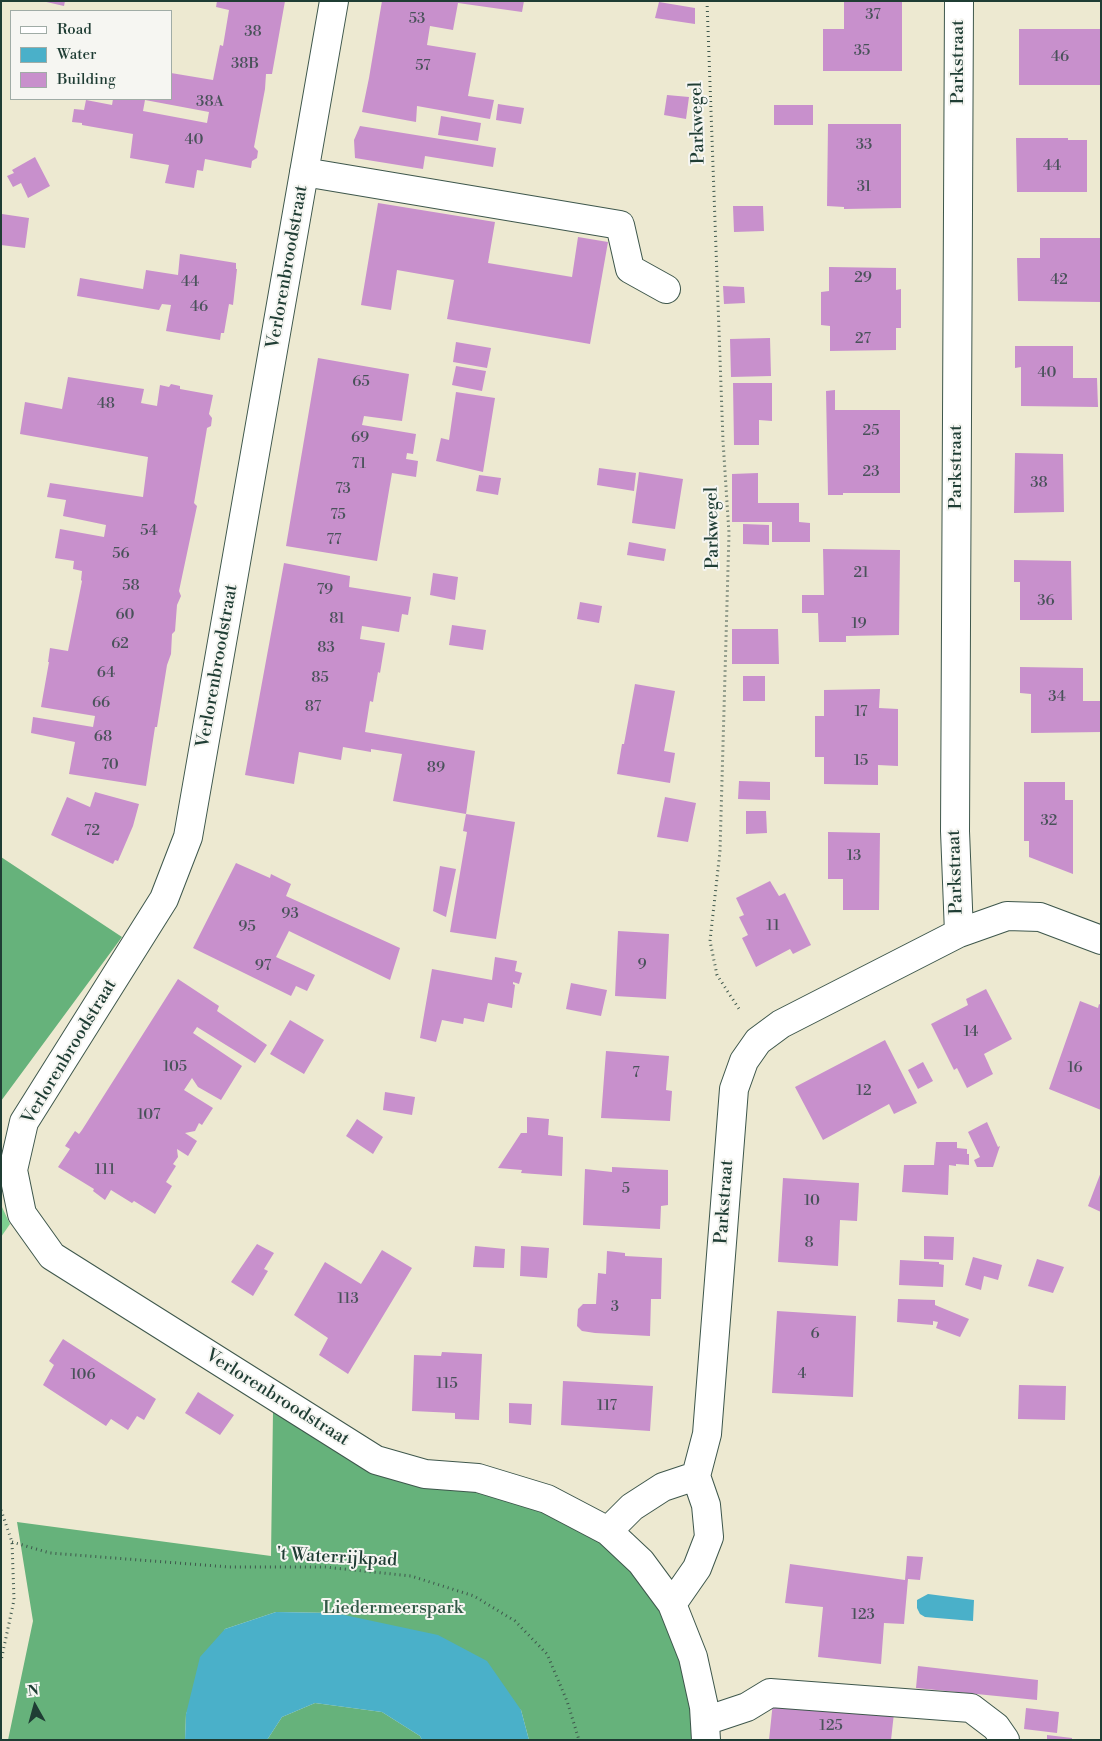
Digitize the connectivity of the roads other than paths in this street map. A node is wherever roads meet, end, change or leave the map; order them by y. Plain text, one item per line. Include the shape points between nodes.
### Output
1 (334, 1) edge
2 (959, 1) edge
3 (304, 172) junction
4 (666, 288) dead end
5 (959, 933) junction
6 (1101, 940) edge
7 (7, 1177) edge
8 (696, 1476) junction
9 (608, 1530) junction
10 (672, 1604) junction
11 (705, 1730) edge
12 (1005, 1740) edge

1 - 3 street, Verlorenbroodstraat
2 - 5 street, Parkstraat via 954,831
3 - 4 street via 620,225 630,269
3 - 7 street, Verlorenbroodstraat via 188,837 164,899 24,1122
5 - 6 street, Parkstraat via 1007,916 1040,917
5 - 8 street, Parkstraat via 781,1024 758,1041 744,1061 734,1089 707,1434
7 - 9 street, Verlorenbroodstraat via 22,1214 52,1256 376,1460 425,1474 478,1478 547,1499
8 - 9 street via 663,1486 632,1507
8 - 10 street via 706,1504 709,1537 697,1568
9 - 10 street, Verlorenbroodstraat via 641,1562
10 - 11 street, Verlorenbroodstraat via 693,1657 704,1707
11 - 12 street via 770,1693 971,1708 996,1728

